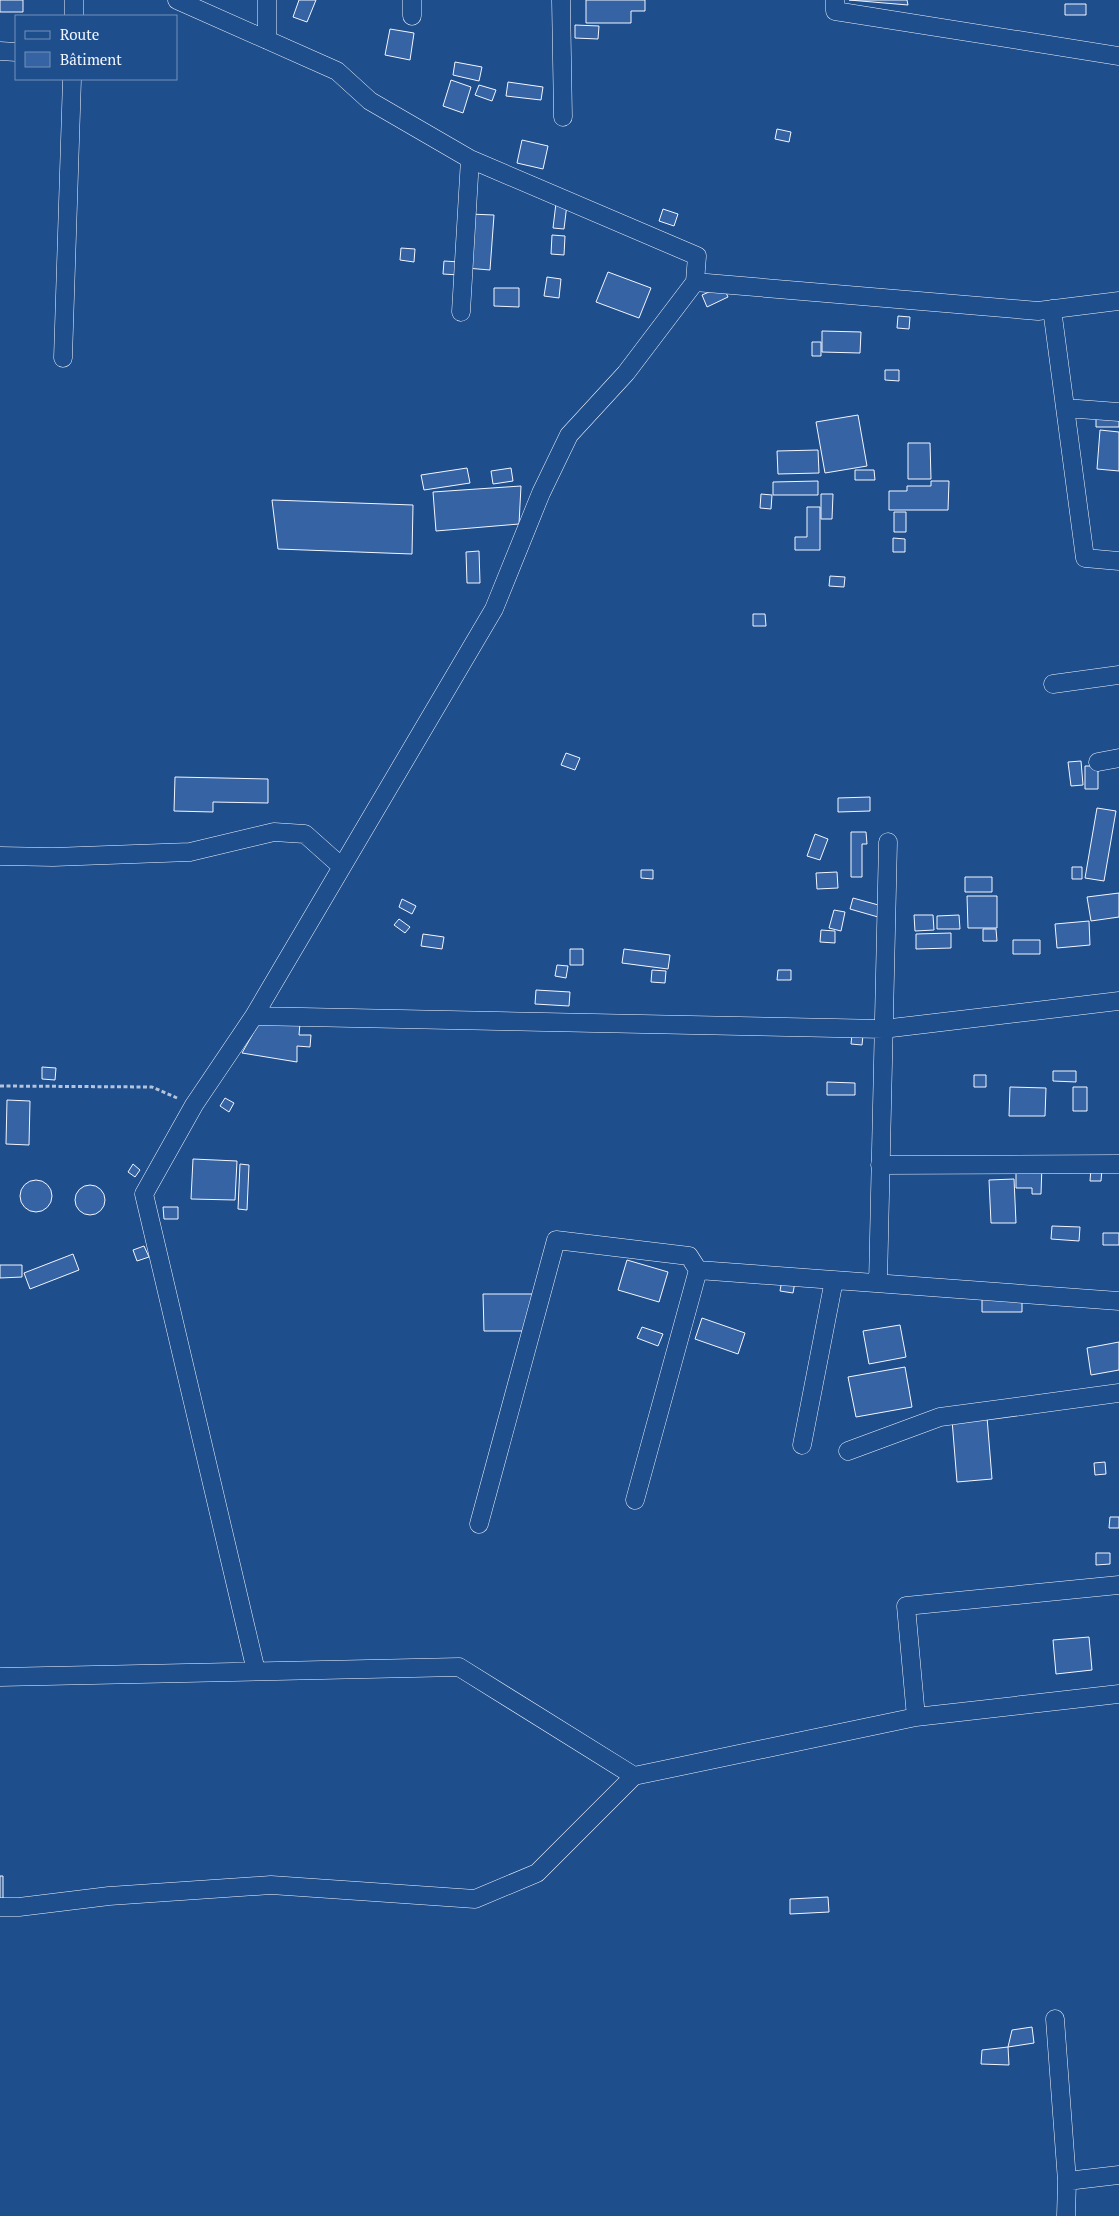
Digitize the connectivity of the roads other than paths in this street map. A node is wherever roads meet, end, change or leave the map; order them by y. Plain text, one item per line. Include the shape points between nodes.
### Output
1 (74, 0) edge
2 (177, 0) edge
3 (267, 0) edge
4 (561, 0) edge
5 (835, 0) edge
6 (74, 15) edge
7 (267, 40) junction
8 (0, 51) edge
9 (15, 52) edge
10 (1119, 56) edge
11 (72, 80) edge
12 (563, 117) dead end
13 (470, 159) junction
14 (695, 282) junction
15 (1119, 301) edge
16 (1052, 309) junction
17 (461, 312) dead end
18 (63, 358) dead end
19 (1065, 408) junction
20 (1119, 412) edge
21 (1119, 561) edge
22 (1119, 676) edge
23 (1053, 684) dead end
24 (1119, 758) edge
25 (1098, 762) dead end
26 (888, 842) dead end
27 (0, 856) edge
28 (342, 867) junction
29 (1119, 1001) edge
30 (254, 1016) junction
31 (883, 1029) junction
32 (1119, 1164) edge
33 (880, 1165) junction
34 (698, 1270) junction
35 (834, 1280) junction
36 (878, 1283) junction
37 (1119, 1301) edge
38 (1119, 1393) edge
39 (802, 1445) dead end
40 (848, 1451) dead end
41 (635, 1500) dead end
42 (479, 1524) dead end
43 (1119, 1585) edge
44 (256, 1671) junction
45 (0, 1677) edge
46 (1119, 1694) edge
47 (916, 1717) junction
48 (634, 1776) junction
49 (0, 1907) edge
50 (1055, 2019) dead end
51 (1119, 2175) edge
52 (1068, 2181) junction
53 (1066, 2216) edge

1 - 6 street
2 - 7 street
3 - 7 street
4 - 12 street
5 - 10 street via 835,11
7 - 13 street via 337,71 370,101
8 - 9 street
11 - 18 street
13 - 14 street via 697,256
13 - 17 street
14 - 16 street via 1038,311
14 - 28 street via 626,373 569,435 541,492 494,609
15 - 16 street
16 - 19 street
19 - 20 street
19 - 21 street via 1085,558
22 - 23 street
24 - 25 street
26 - 31 street
27 - 28 street via 190,852 274,832 305,834
28 - 30 street
29 - 31 street
30 - 31 street
30 - 44 street via 194,1105 144,1194
31 - 33 street
32 - 33 street
33 - 36 street
34 - 35 street
34 - 41 street
34 - 42 street via 688,1256 556,1240
35 - 36 street
35 - 39 street
36 - 37 street
38 - 40 street via 940,1416
43 - 47 street via 906,1606
44 - 45 street
44 - 48 street via 459,1667
46 - 47 street
47 - 48 street
48 - 49 street via 537,1873 475,1899 271,1885
50 - 52 street
51 - 52 street
52 - 53 street

